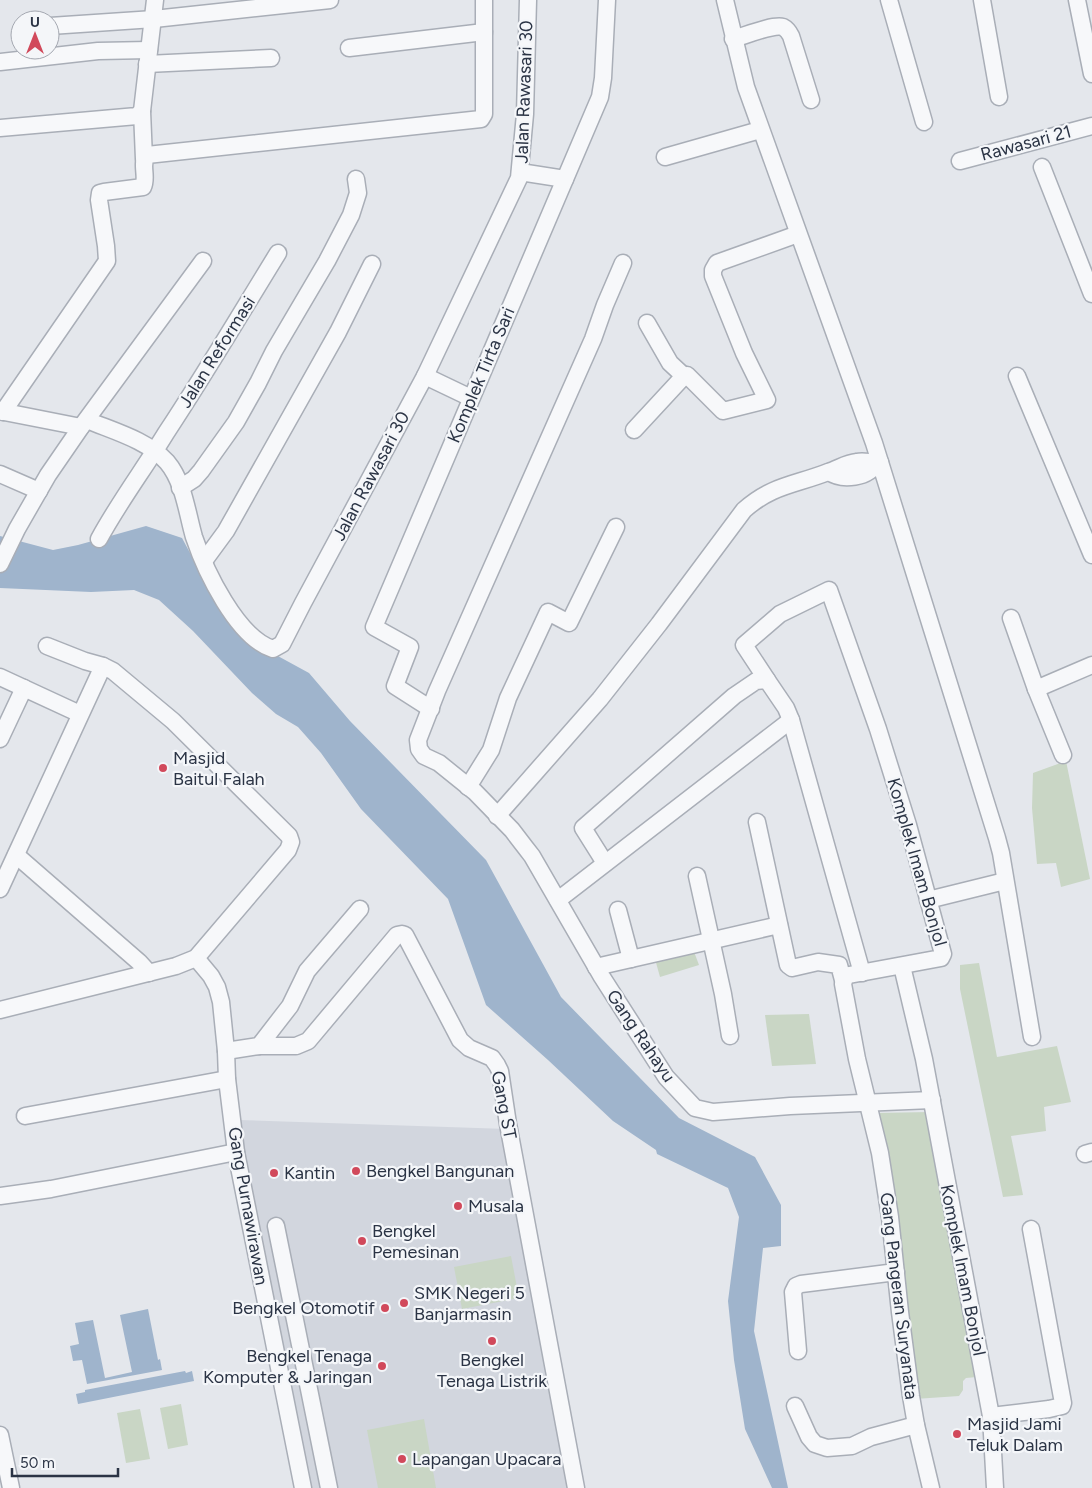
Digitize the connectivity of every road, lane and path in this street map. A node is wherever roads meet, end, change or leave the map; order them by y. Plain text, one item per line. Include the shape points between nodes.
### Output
1 (155, 0) edge
2 (330, 0) edge
3 (484, 0) edge
4 (528, 0) edge
5 (607, 0) edge
6 (725, 0) edge
7 (889, 0) edge
8 (982, 0) edge
9 (1077, 0) edge
10 (154, 19) junction
11 (60, 25) edge
12 (484, 32) junction
13 (733, 39) junction
14 (349, 48) dead end
15 (148, 57) junction
16 (271, 58) dead end
17 (0, 62) edge
18 (1092, 74) edge
19 (999, 97) dead end
20 (811, 100) dead end
21 (142, 111) junction
22 (924, 122) dead end
23 (1092, 126) edge
24 (0, 128) edge
25 (760, 130) junction
26 (665, 157) dead end
27 (144, 159) junction
28 (960, 161) dead end
29 (1042, 167) dead end
30 (520, 172) junction
31 (356, 178) dead end
32 (565, 179) junction
33 (798, 234) junction
34 (278, 253) dead end
35 (203, 261) dead end
36 (623, 263) dead end
37 (372, 264) dead end
38 (1091, 289) edge
39 (647, 323) dead end
40 (425, 376) junction
41 (684, 376) junction
42 (1017, 376) dead end
43 (471, 398) junction
44 (2, 412) edge
45 (84, 424) junction
46 (634, 430) dead end
47 (155, 451) junction
48 (878, 463) junction
49 (0, 474) edge
50 (180, 488) junction
51 (39, 491) junction
52 (616, 527) dead end
53 (99, 539) dead end
54 (1092, 554) edge
55 (204, 562) junction
56 (0, 564) edge
57 (1011, 618) dead end
58 (47, 646) dead end
59 (103, 666) junction
60 (1092, 666) edge
61 (0, 677) edge
62 (767, 680) junction
63 (24, 688) junction
64 (1036, 689) junction
65 (430, 709) junction
66 (80, 714) junction
67 (791, 720) junction
68 (0, 739) edge
69 (1063, 755) dead end
70 (468, 787) junction
71 (497, 816) junction
72 (757, 822) dead end
73 (16, 855) junction
74 (605, 864) junction
75 (697, 876) dead end
76 (1005, 881) junction
77 (0, 889) edge
78 (558, 900) junction
79 (928, 900) junction
80 (360, 908) dead end
81 (618, 910) dead end
82 (779, 925) junction
83 (712, 940) junction
84 (196, 958) junction
85 (631, 959) junction
86 (902, 966) junction
87 (596, 967) junction
88 (149, 973) junction
89 (862, 973) junction
90 (843, 980) junction
91 (0, 1010) edge
92 (730, 1036) dead end
93 (1032, 1037) dead end
94 (259, 1046) junction
95 (226, 1051) junction
96 (227, 1079) junction
97 (932, 1100) junction
98 (867, 1103) junction
99 (25, 1116) dead end
100 (236, 1152) junction
101 (0, 1196) edge
102 (276, 1226) dead end
103 (1031, 1229) dead end
104 (896, 1272) junction
105 (798, 1351) dead end
106 (794, 1406) dead end
107 (991, 1416) junction
108 (916, 1425) junction
109 (0, 1435) edge
110 (11, 1488) edge
111 (303, 1488) edge
112 (329, 1488) edge
113 (576, 1488) edge
114 (931, 1488) edge
115 (995, 1488) edge

1 - 10 street
2 - 10 street
3 - 12 street
4 - 30 street, Jalan Rawasari 30
5 - 32 street, Komplek Tirta Sari via 602,89
6 - 13 street
7 - 22 street
8 - 19 street
9 - 18 street
10 - 11 street
10 - 15 street
12 - 14 street
12 - 27 street via 484,114 481,119 147,155
13 - 20 street via 773,28 787,30
13 - 25 street
15 - 16 street
15 - 17 street via 98,51
15 - 21 street
21 - 24 street via 137,116
21 - 27 street
23 - 28 street, Rawasari 21
25 - 26 street
25 - 33 street
27 - 44 street via 143,187 104,192 99,196 107,261
29 - 38 street
30 - 32 street
30 - 40 street, Jalan Rawasari 30
31 - 50 street via 358,193 351,215 236,422 194,479
32 - 43 street, Komplek Tirta Sari
33 - 41 street via 717,264 713,270 744,353 767,400 723,411 687,375
33 - 48 street
34 - 47 street, Jalan Reformasi
35 - 45 street
36 - 65 street via 593,339
37 - 55 street via 338,332 226,531
39 - 41 street via 670,363
40 - 43 street
40 - 55 street, Jalan Rawasari 30 via 282,644 273,649 267,647 241,625 220,595
41 - 46 street
42 - 54 street
43 - 65 street, Komplek Tirta Sari via 374,627 410,647 395,686
44 - 45 street, Jalan Rawasari 30
45 - 47 street, Jalan Rawasari 30
45 - 51 street
47 - 50 street, Jalan Rawasari 30 via 168,464
47 - 53 street, Jalan Reformasi
48 - 71 street via 858,461 803,479 762,495 744,510 600,699
48 - 76 street via 994,829
49 - 51 street
50 - 55 street, Jalan Rawasari 30
51 - 56 street
52 - 70 street via 568,623 548,612 508,698 491,750
57 - 64 street
58 - 59 street
59 - 66 street
59 - 84 street via 174,721 291,839 288,850
60 - 64 street
61 - 63 street
62 - 67 street
62 - 74 street via 756,681 734,696 583,828
62 - 79 street, Komplek Imam Bonjol via 744,644 780,614 829,590 878,729
63 - 66 street
63 - 68 street
64 - 69 street
65 - 70 street, Gang Rahayu via 418,740 419,749
66 - 73 street
67 - 74 street
67 - 89 street
70 - 71 street, Gang Rahayu
71 - 78 street, Gang Rahayu via 532,856
72 - 82 street
73 - 77 street
73 - 88 street
74 - 78 street
75 - 83 street
76 - 79 street
76 - 93 street
78 - 87 street, Gang Rahayu
79 - 86 street, Komplek Imam Bonjol via 943,956
80 - 94 street via 307,971 290,1006
81 - 85 street
82 - 83 street
82 - 90 street via 790,968 818,962 839,965
83 - 85 street
83 - 92 street
84 - 88 street
84 - 95 street, Gang Purnawirawan via 217,987
85 - 87 street
86 - 89 street
86 - 97 street, Komplek Imam Bonjol
87 - 98 street, Gang Rahayu via 666,1077 695,1108 713,1112
88 - 91 street
89 - 90 street via 849,975
90 - 98 street, Gang Pangeran Suryanata
94 - 95 street
94 - 113 street, Gang ST via 296,1046 308,1041 397,936 405,935 460,1040 469,1048 492,1058 500,1071
95 - 96 street, Gang Purnawirawan
96 - 99 street
96 - 100 street, Gang Purnawirawan
97 - 98 street
97 - 107 street, Komplek Imam Bonjol
98 - 104 street, Gang Pangeran Suryanata via 880,1154
100 - 101 street
100 - 111 street, Gang Purnawirawan
102 - 112 street
103 - 107 street via 1063,1403 1049,1409
104 - 105 street via 796,1286 793,1292
104 - 108 street, Gang Pangeran Suryanata
106 - 108 street via 808,1437 815,1444 827,1448 852,1446 871,1437
107 - 115 street, Komplek Imam Bonjol
108 - 114 street, Gang Pangeran Suryanata
109 - 110 street

